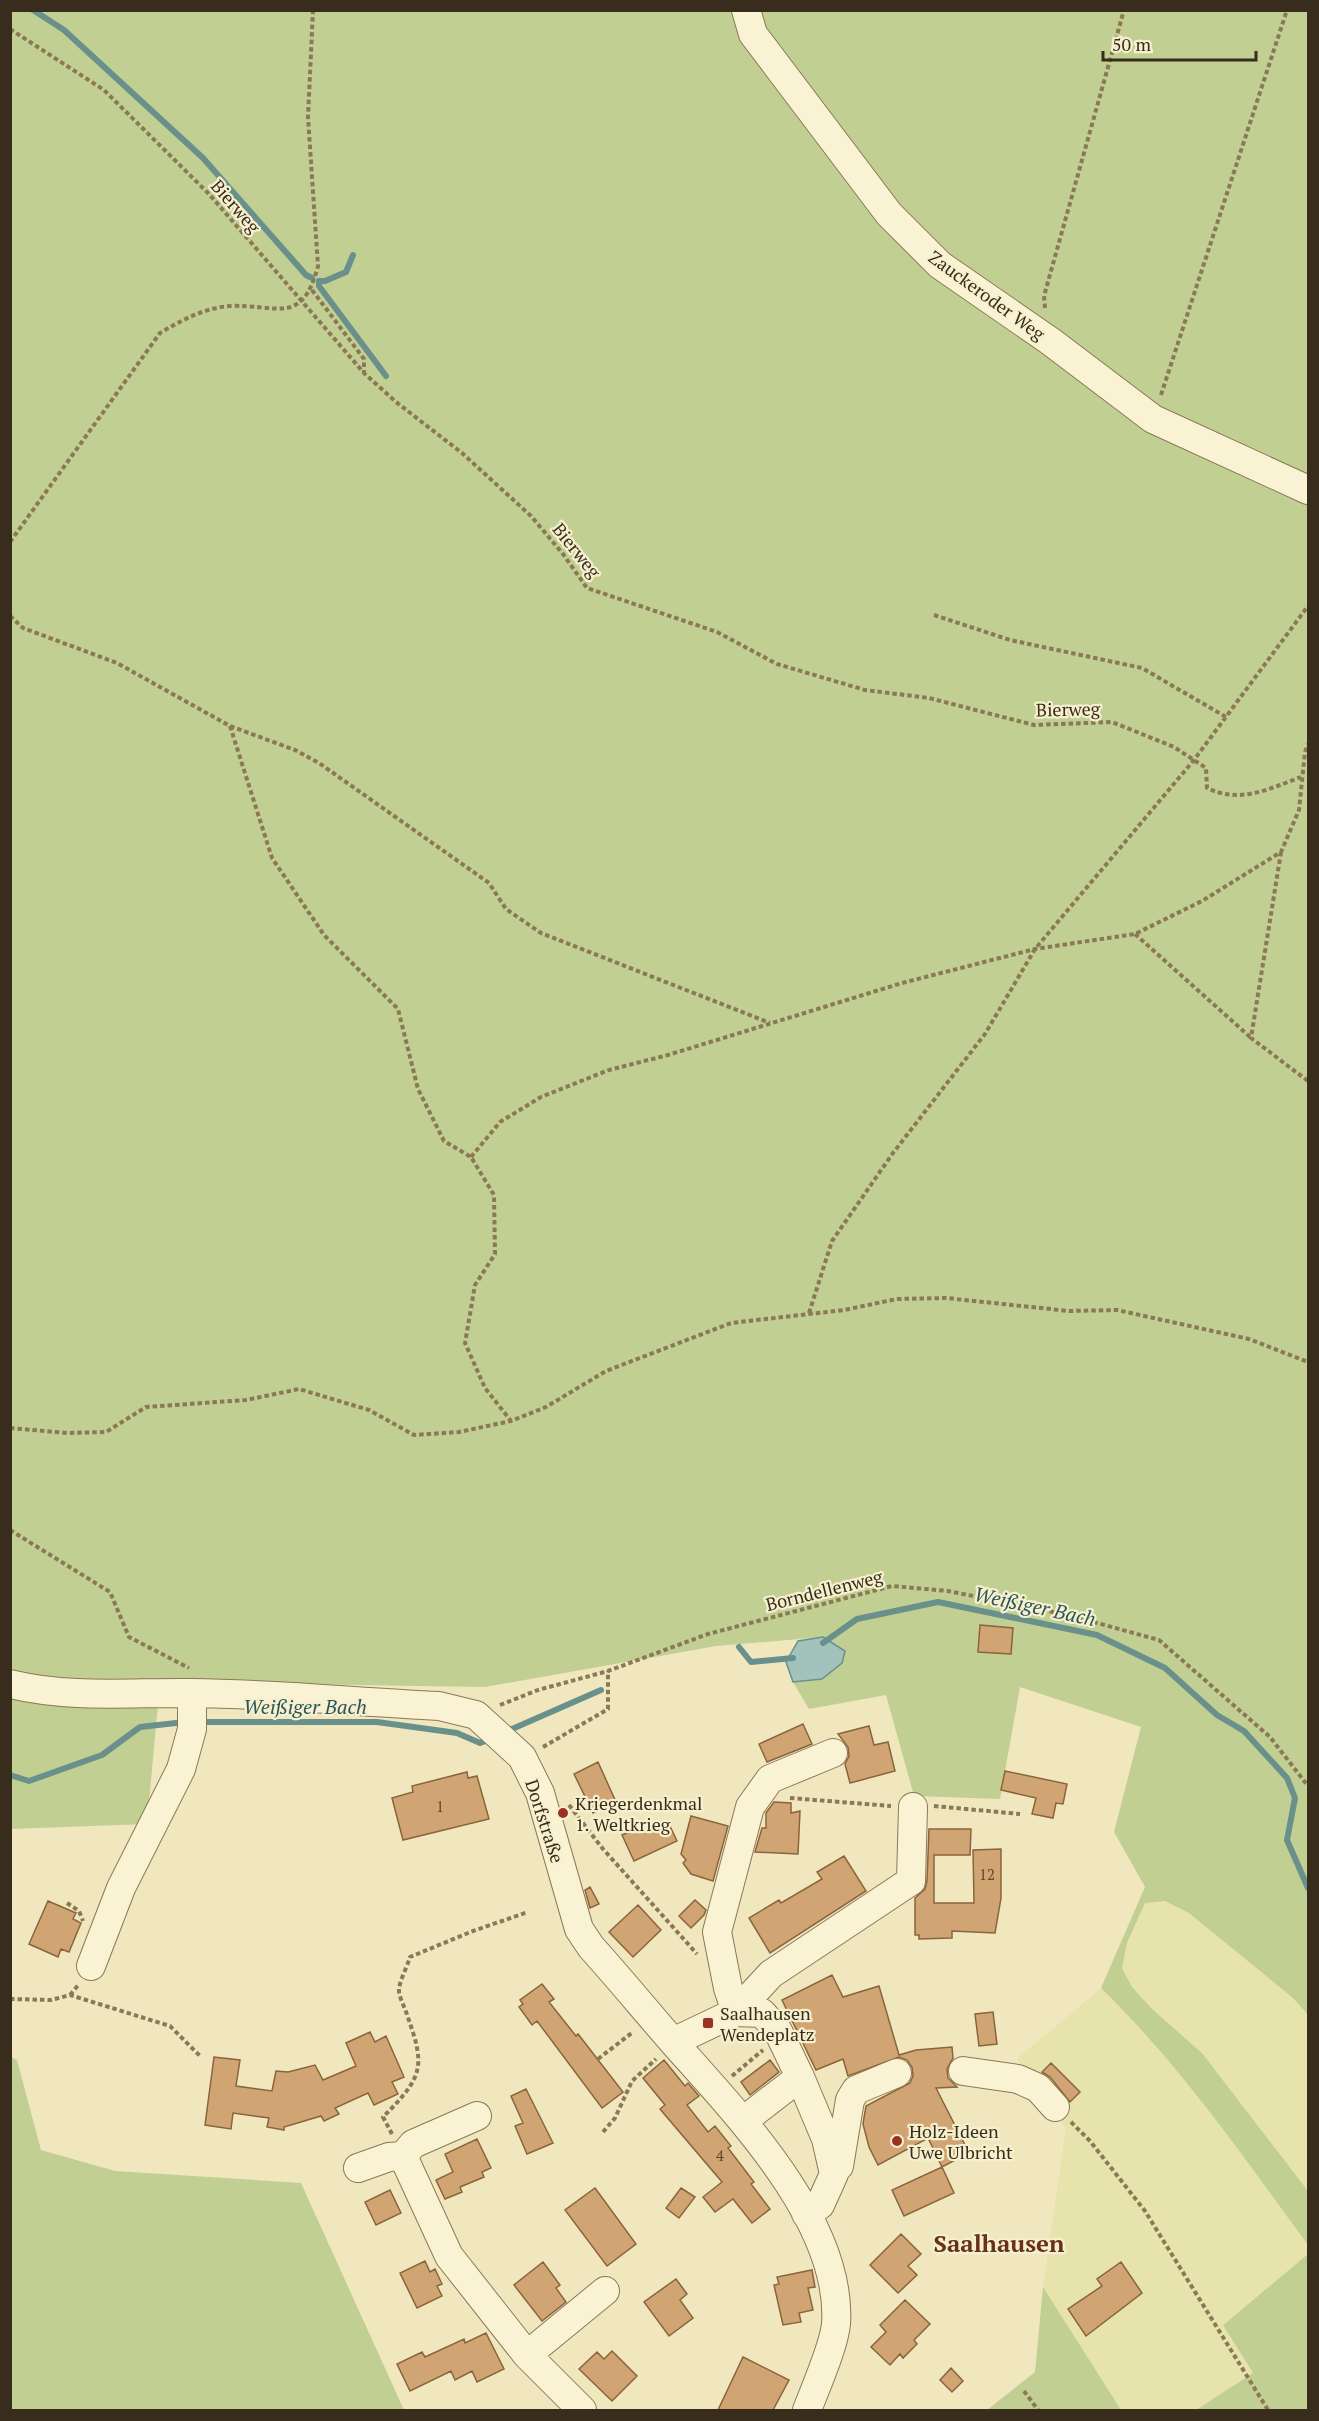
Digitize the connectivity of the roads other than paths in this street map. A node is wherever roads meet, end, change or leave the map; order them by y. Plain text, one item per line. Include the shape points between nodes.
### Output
1 (746, 10) edge
2 (1308, 490) edge
3 (10, 1684) edge
4 (193, 1702) junction
5 (833, 1753) dead end
6 (913, 1807) dead end
7 (91, 1966) dead end
8 (736, 2012) junction
9 (673, 2043) junction
10 (963, 2071) dead end
11 (897, 2073) dead end
12 (800, 2077) junction
13 (1055, 2107) road end
14 (477, 2116) dead end
15 (743, 2121) junction
16 (403, 2156) junction
17 (358, 2168) dead end
18 (834, 2174) junction
19 (806, 2214) junction
20 (605, 2292) dead end
21 (527, 2355) junction
22 (582, 2410) edge
23 (807, 2410) edge

1 - 2 street, Zauckeroder Weg via 753,34 889,214 940,265 1153,419
3 - 4 street, Dorfstraße via 45,1692
4 - 7 street via 181,1769 121,1888
4 - 9 street, Dorfstraße via 275,1697 439,1706 479,1718 515,1750 540,1793 579,1929
5 - 8 street via 770,1779 750,1807 717,1932
6 - 8 street via 910,1881 771,1974
8 - 9 street
8 - 12 street via 762,2013 778,2031
9 - 15 street, Dorfstraße
10 - 13 street via 1018,2079 1038,2088
11 - 18 street via 856,2090 849,2100 841,2164
12 - 15 street
12 - 18 street via 826,2139
14 - 16 street via 413,2144
15 - 19 street, Dorfstraße
16 - 17 street
16 - 21 street via 449,2256
18 - 19 street via 820,2205
19 - 23 street, Dorfstraße via 834,2282 836,2326
20 - 21 street
21 - 22 street

